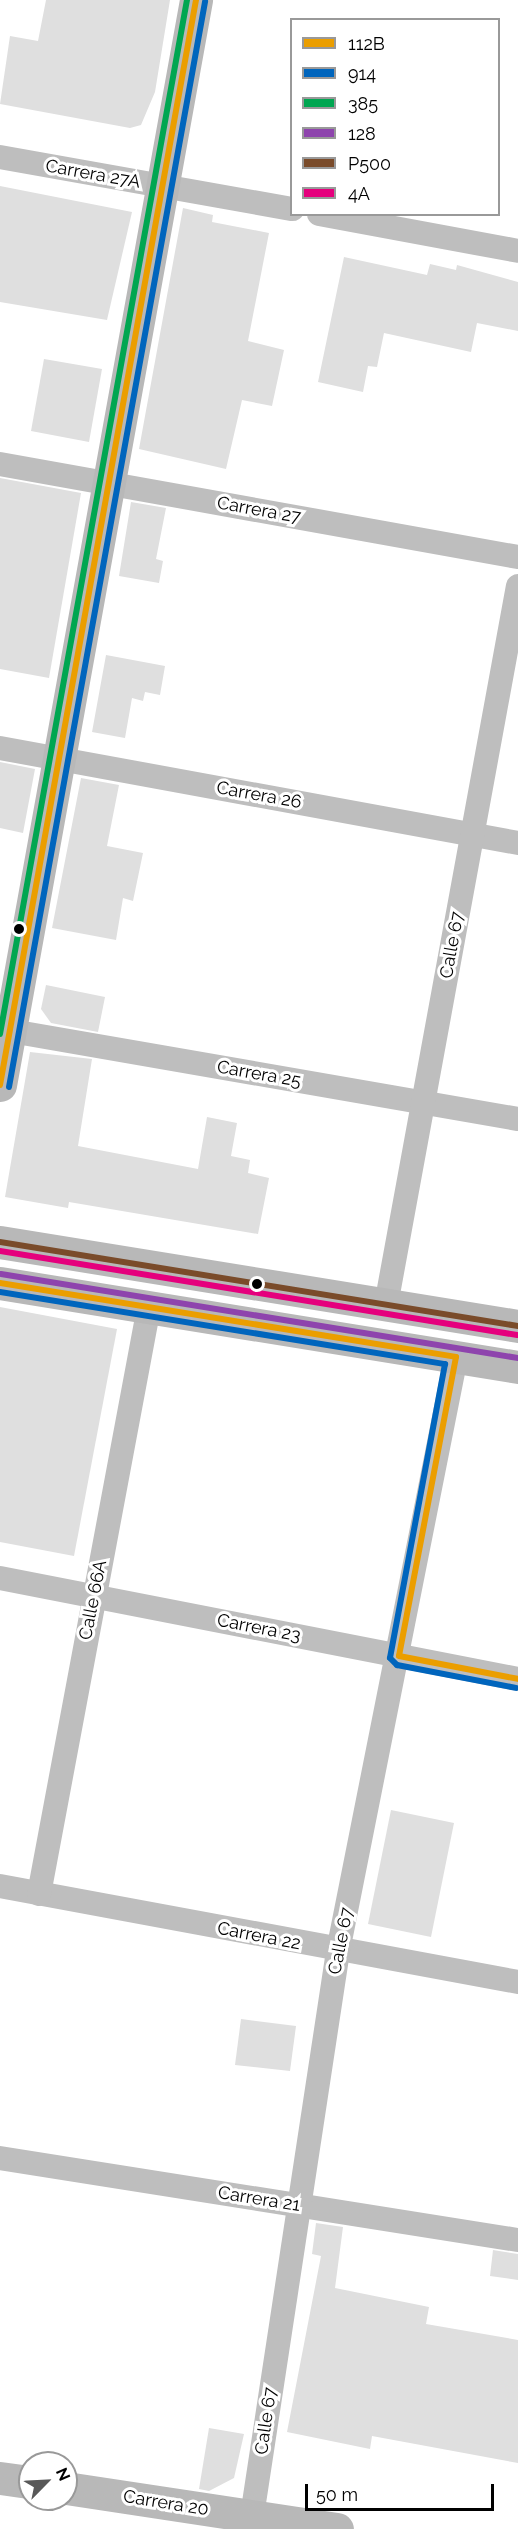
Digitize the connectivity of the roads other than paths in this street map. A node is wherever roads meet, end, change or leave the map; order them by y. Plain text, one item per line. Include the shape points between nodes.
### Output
1 (196, 0) edge
2 (0, 157) edge
3 (162, 186) junction
4 (290, 209) edge
5 (330, 216) edge
6 (518, 251) edge
7 (0, 464) edge
8 (107, 483) junction
9 (518, 557) edge
10 (518, 586) edge
11 (0, 748) edge
12 (58, 759) junction
13 (473, 835) junction
14 (518, 843) edge
15 (5, 1030) edge
16 (0, 1085) edge
17 (423, 1102) junction
18 (518, 1119) edge
19 (0, 1242) edge
20 (0, 1283) edge
21 (386, 1305) junction
22 (149, 1307) junction
23 (518, 1326) edge
24 (456, 1357) junction
25 (518, 1367) edge
26 (0, 1578) edge
27 (94, 1596) junction
28 (399, 1656) junction
29 (518, 1679) edge
30 (0, 1886) edge
31 (39, 1894) junction
32 (338, 1951) junction
33 (518, 1982) edge
34 (0, 2158) edge
35 (298, 2205) junction
36 (518, 2240) edge
37 (0, 2478) edge
38 (18, 2480) edge
39 (78, 2490) edge
40 (251, 2523) edge
41 (337, 2529) edge

1 - 3 main road
2 - 3 street, Carrera 27A
3 - 4 street, Carrera 27A
3 - 8 main road
5 - 6 street
7 - 8 street, Carrera 27
8 - 9 street, Carrera 27
8 - 12 main road
10 - 13 street, Calle 67
11 - 12 street, Carrera 26
12 - 13 street, Carrera 26
12 - 15 main road
13 - 14 street, Carrera 26
13 - 17 street, Calle 67
15 - 16 main road
15 - 17 street, Carrera 25
17 - 18 street, Carrera 25
17 - 21 street, Calle 67
19 - 21 main road
20 - 22 main road
21 - 23 main road
22 - 24 main road
22 - 27 street, Calle 66A
24 - 25 main road
24 - 28 street, Calle 67
26 - 27 street, Carrera 23
27 - 28 street, Carrera 23
27 - 31 street, Calle 66A
28 - 29 street, Carrera 23
28 - 32 street, Calle 67
30 - 31 street, Carrera 22
31 - 32 street, Carrera 22
32 - 33 street, Carrera 22
32 - 35 street, Calle 67
34 - 35 street, Carrera 21
35 - 36 street, Carrera 21
35 - 40 street, Calle 67
37 - 38 main road
39 - 40 main road, Carrera 20
40 - 41 main road, Carrera 20

